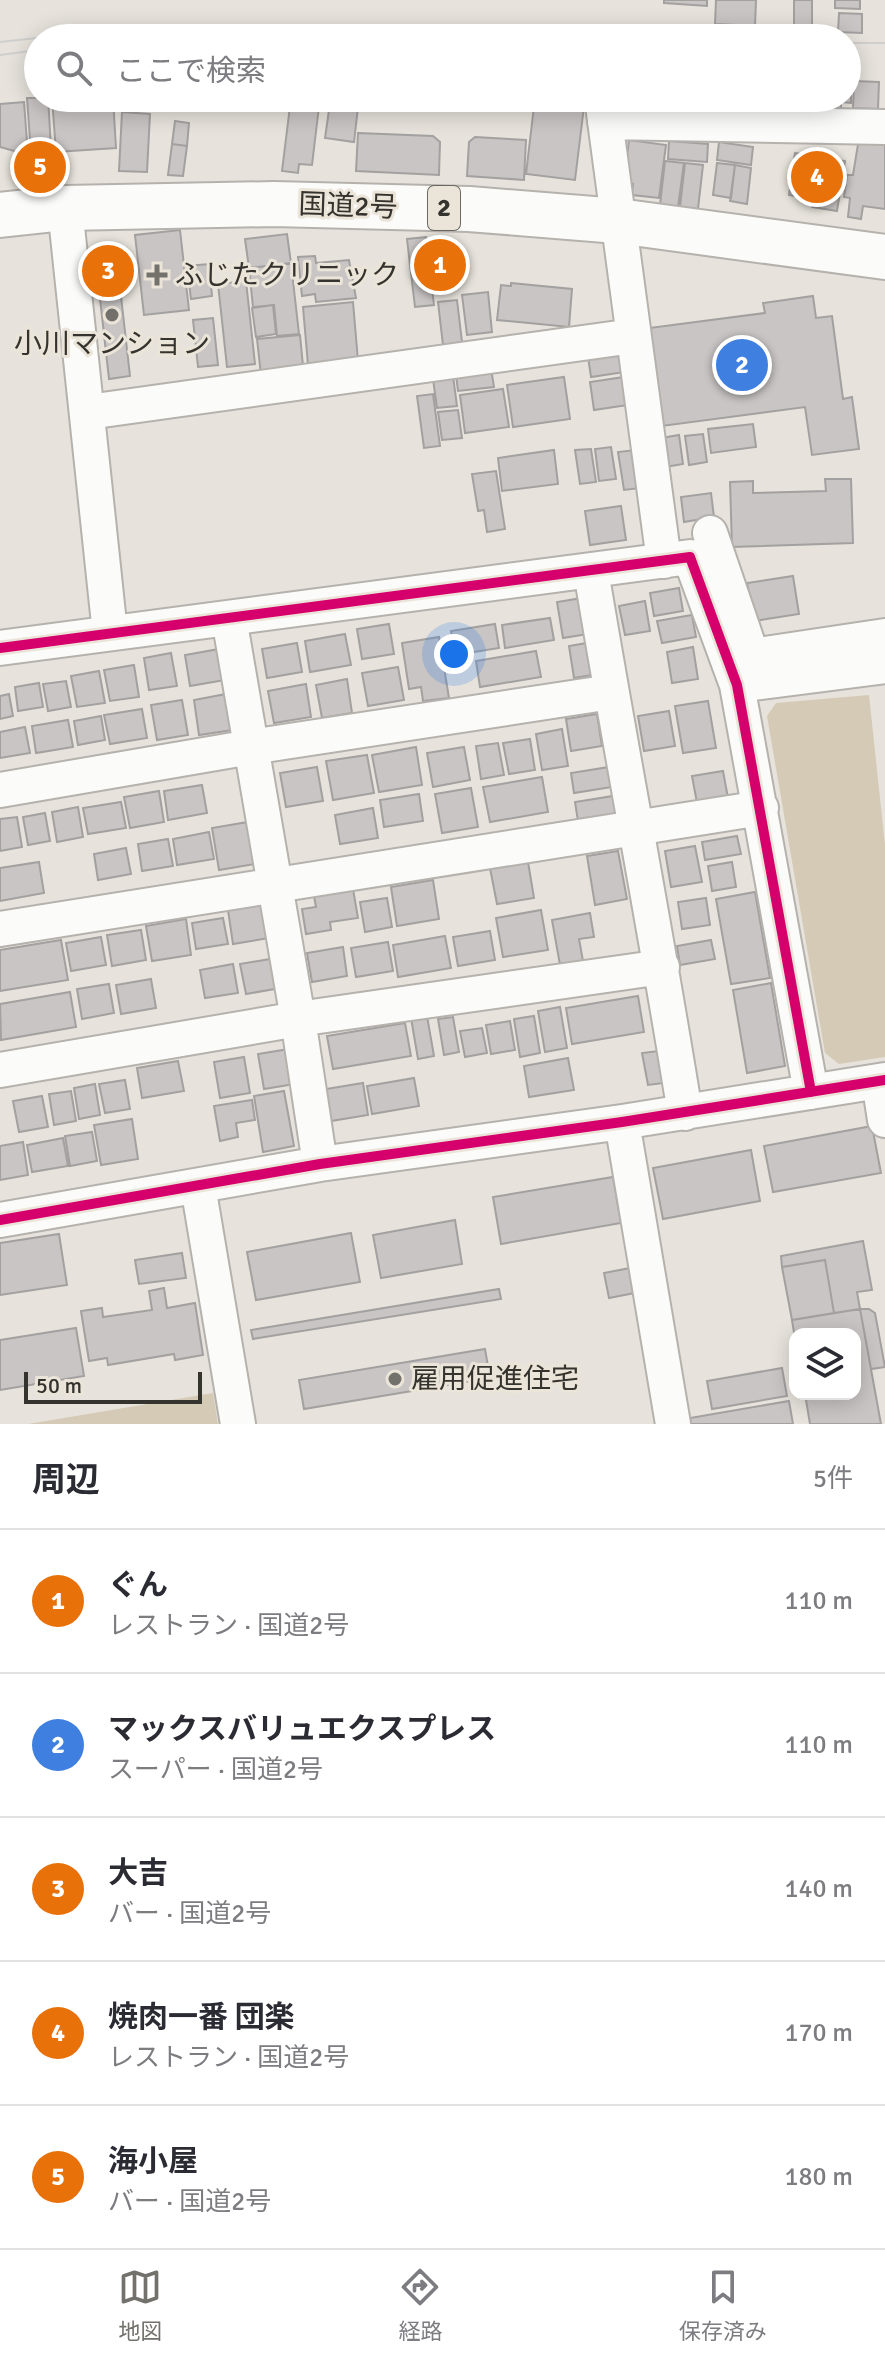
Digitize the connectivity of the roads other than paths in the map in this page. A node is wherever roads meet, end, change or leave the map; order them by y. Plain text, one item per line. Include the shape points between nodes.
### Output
1 (603, 112) edge
2 (636, 112) edge
3 (885, 127) edge
4 (65, 208) junction
5 (0, 215) edge
6 (618, 221) junction
7 (885, 257) edge
8 (633, 336) junction
9 (88, 412) junction
10 (710, 533) dead end
11 (664, 561) junction
12 (591, 571) junction
13 (229, 618) junction
14 (110, 633) junction
15 (885, 636) edge
16 (0, 648) edge
17 (885, 666) edge
18 (737, 685) junction
19 (611, 692) junction
20 (251, 747) junction
21 (0, 790) edge
22 (761, 808) junction
23 (635, 829) junction
24 (274, 884) junction
25 (0, 929) edge
26 (662, 967) junction
27 (298, 1019) junction
28 (0, 1070) edge
29 (882, 1081) edge
30 (811, 1092) junction
31 (685, 1113) junction
32 (885, 1120) edge
33 (622, 1122) junction
34 (320, 1164) junction
35 (198, 1186) junction
36 (0, 1220) edge
37 (238, 1424) edge
38 (673, 1424) edge

1 - 6 street
2 - 3 street
4 - 5 highway, 国道2号 / 2
4 - 6 highway, 国道2号 / 2 via 274,204 469,209
4 - 9 street
6 - 7 highway, 国道2号 / 2
6 - 8 street
8 - 9 street
8 - 11 street
9 - 14 street
10 - 15 street via 752,656
11 - 12 street
11 - 18 street via 690,557
12 - 13 street
12 - 19 street
13 - 14 street
13 - 20 street
14 - 16 street
17 - 18 street
18 - 22 street
19 - 20 street
19 - 23 street
20 - 21 street
20 - 24 street
22 - 23 street
22 - 30 street
23 - 24 street
23 - 26 street
24 - 25 street
24 - 27 street
26 - 27 street
26 - 31 street
27 - 28 street
27 - 34 street
29 - 30 street
29 - 32 street
30 - 31 street
31 - 33 street
33 - 34 street
33 - 38 street
34 - 35 street
35 - 36 street
35 - 37 street

